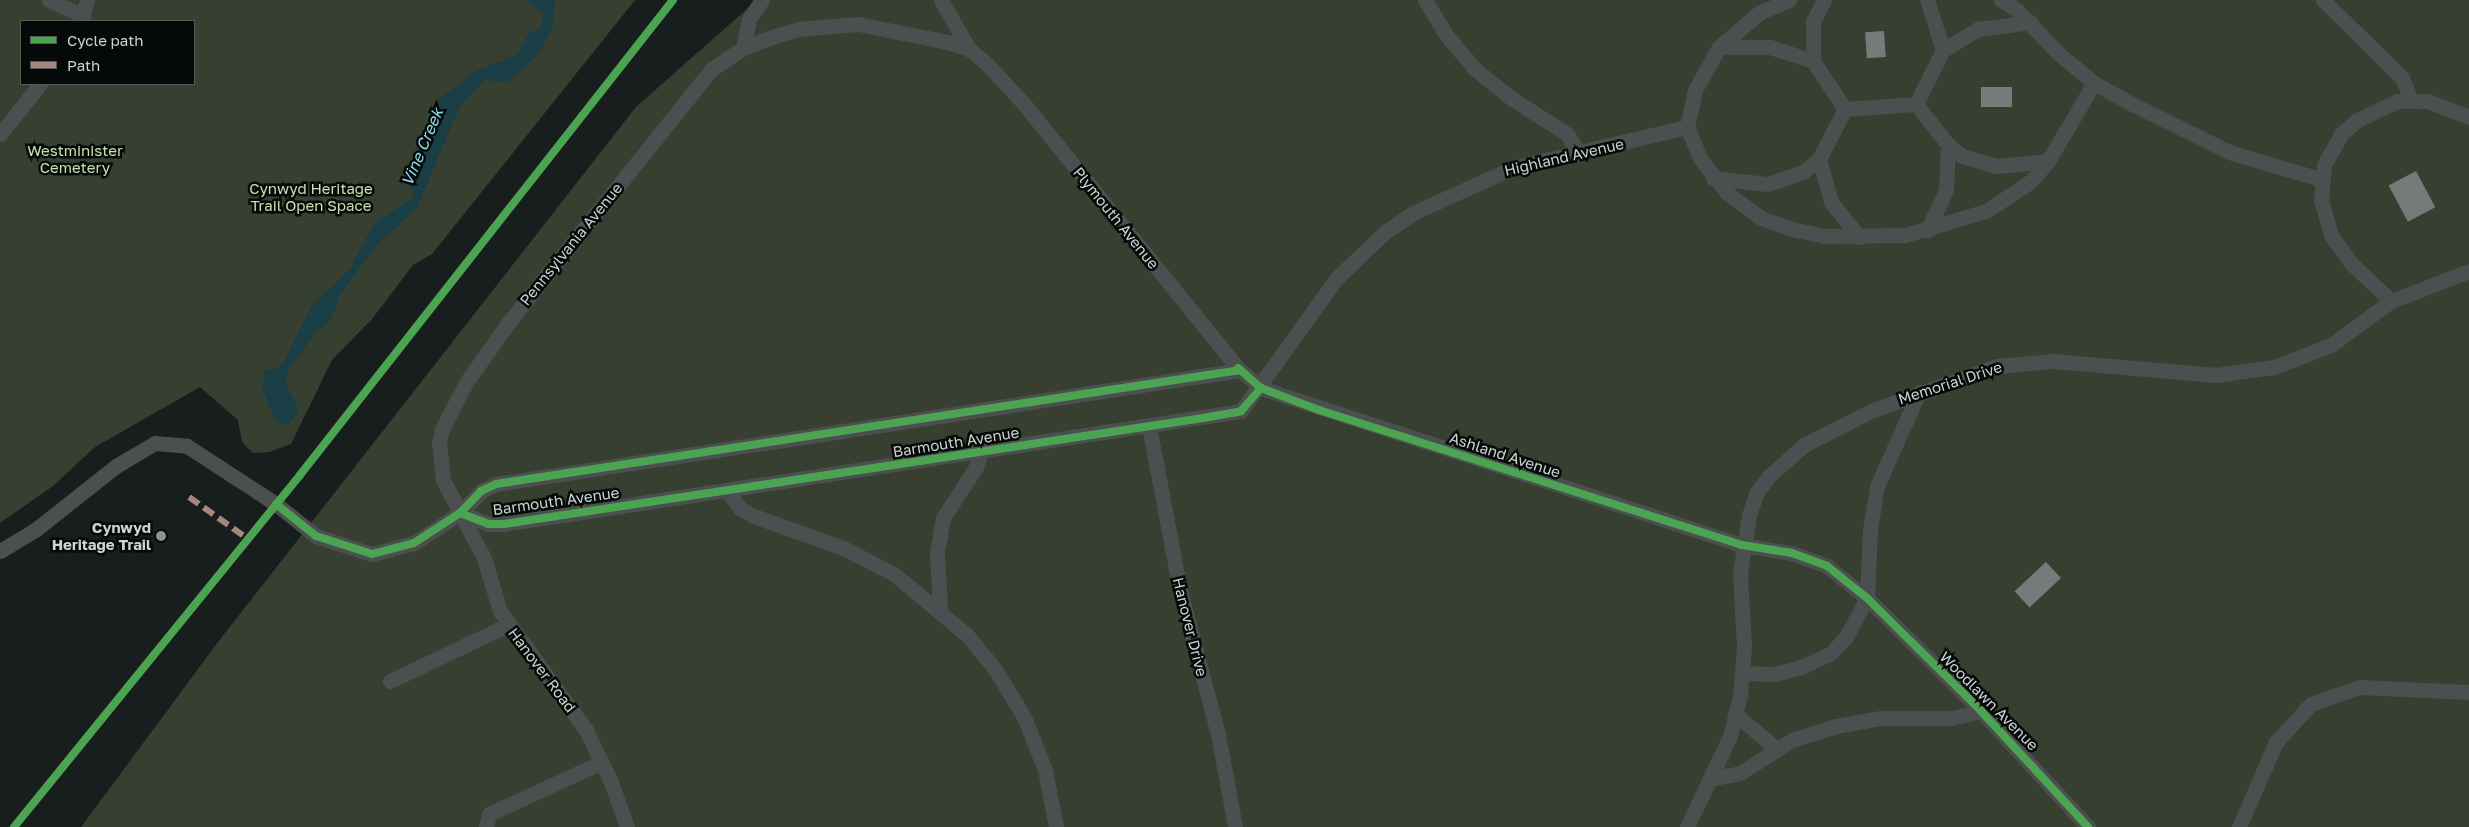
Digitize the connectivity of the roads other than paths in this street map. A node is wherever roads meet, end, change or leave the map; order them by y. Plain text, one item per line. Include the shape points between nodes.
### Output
1 (49, 0) edge
2 (87, 0) edge
3 (762, 0) edge
4 (941, 0) edge
5 (1425, 0) edge
6 (1789, 0) edge
7 (1824, 0) edge
8 (1927, 0) edge
9 (2001, 0) edge
10 (2323, 0) edge
11 (82, 18) edge
12 (2031, 22) junction
13 (1719, 47) junction
14 (742, 48) junction
15 (969, 49) junction
16 (1944, 50) junction
17 (1813, 61) junction
18 (2094, 83) junction
19 (39, 85) edge
20 (2411, 100) junction
21 (1916, 104) junction
22 (1845, 109) junction
23 (2469, 117) edge
24 (1687, 127) junction
25 (0, 134) edge
26 (1948, 145) junction
27 (1579, 153) junction
28 (1819, 159) junction
29 (2048, 161) junction
30 (1713, 178) junction
31 (2320, 179) junction
32 (1927, 232) junction
33 (1859, 237) junction
34 (2469, 271) edge
35 (2391, 301) junction
36 (1240, 370) junction
37 (1261, 388) junction
38 (1919, 392) junction
39 (1149, 426) junction
40 (981, 452) junction
41 (726, 490) junction
42 (460, 513) junction
43 (1742, 545) junction
44 (0, 551) edge
45 (1867, 598) junction
46 (940, 609) junction
47 (508, 625) junction
48 (1743, 673) junction
49 (390, 681) dead end
50 (2469, 692) edge
51 (1981, 711) junction
52 (1736, 715) junction
53 (1776, 749) junction
54 (602, 762) junction
55 (1713, 778) junction
56 (486, 827) edge
57 (627, 827) edge
58 (1056, 827) edge
59 (1235, 827) edge
60 (1687, 827) edge
61 (2088, 827) edge
62 (2239, 827) edge

1 - 11 lane
2 - 11 lane
3 - 14 lane via 749,19
4 - 15 lane, Plymouth Avenue
5 - 27 lane via 1447,36 1476,69 1511,98 1567,134
6 - 13 lane via 1759,13
7 - 17 lane via 1813,22
8 - 16 lane
9 - 12 lane
10 - 20 lane via 2402,78
12 - 16 lane via 1978,29
12 - 18 lane via 2058,53
13 - 17 lane via 1770,47
13 - 24 lane via 1695,90
14 - 15 lane, Plymouth Avenue via 798,29 858,24 918,33
14 - 42 lane, Pennsylvania Avenue via 699,84 508,322 450,409 439,444 443,480
15 - 36 lane, Plymouth Avenue via 1024,104
16 - 21 lane
17 - 22 lane
18 - 29 lane
18 - 31 lane via 2229,152 2270,167
19 - 25 lane
20 - 23 lane via 2443,105
20 - 31 lane via 2380,107 2356,121 2332,150
21 - 22 lane
21 - 26 lane
22 - 28 lane
24 - 27 lane, Highland Avenue
24 - 30 lane
26 - 29 lane via 1962,156 1997,166
26 - 32 lane via 1946,190
27 - 37 lane, Highland Avenue via 1512,168 1479,180 1445,195 1385,232 1318,299
28 - 30 lane via 1803,172 1768,184
28 - 33 lane via 1831,202
29 - 32 lane via 2011,198 1986,211
30 - 33 lane via 1740,205 1761,218 1824,236
31 - 35 lane via 2321,201 2331,235 2351,263
32 - 33 lane
34 - 35 lane, Memorial Drive
35 - 38 lane, Memorial Drive via 2331,345 2266,369 2184,375 2079,362 2024,362 1972,373
36 - 37 lane, Plymouth Avenue
36 - 42 lane, Barmouth Avenue via 496,484 481,490
37 - 39 lane, Barmouth Avenue via 1241,412
37 - 43 lane, Ashland Avenue
38 - 43 lane, Memorial Drive via 1826,430 1780,464 1757,492
38 - 45 lane via 1877,486 1871,523
39 - 40 lane, Barmouth Avenue
39 - 59 lane, Hanover Drive via 1180,595 1218,734
40 - 41 lane, Barmouth Avenue
40 - 46 lane via 976,467 943,518 937,553
41 - 42 lane, Barmouth Avenue via 504,524 488,524
41 - 46 lane via 742,509 869,559
42 - 44 lane via 414,543 393,551 372,554 352,550 316,536 216,464 172,442 155,443 137,452 35,530
42 - 47 lane, Hanover Road via 484,558 494,598
43 - 45 lane, Ashland Avenue via 1809,557 1827,566
43 - 48 lane, Memorial Drive
45 - 48 lane via 1846,637 1831,653 1793,670
45 - 51 lane, Woodlawn Avenue
46 - 58 lane via 981,651 1025,719 1045,770
47 - 49 lane
47 - 54 lane, Hanover Road via 578,718
48 - 52 lane, Memorial Drive
50 - 62 lane via 2377,685 2341,691 2311,704 2276,742
51 - 53 lane via 1952,718 1857,721 1808,734
51 - 61 lane, Woodlawn Avenue
52 - 53 lane
52 - 55 lane, Memorial Drive
53 - 55 lane via 1740,773
54 - 56 lane via 489,814
54 - 57 lane, Hanover Road
55 - 60 lane, Memorial Drive

